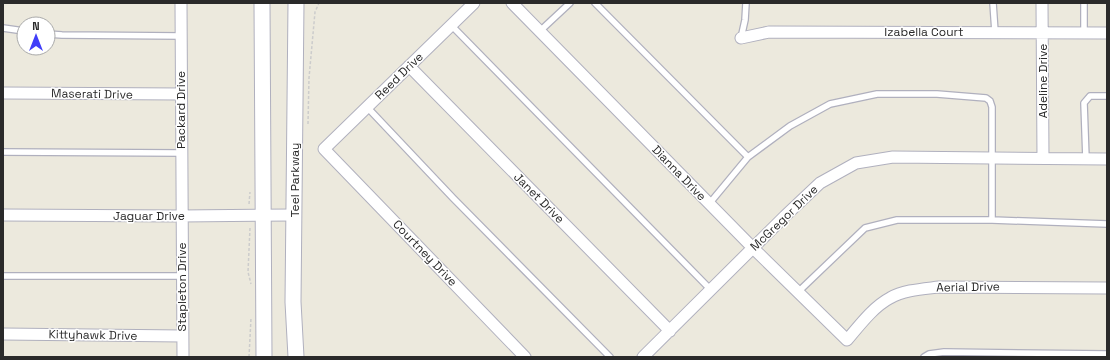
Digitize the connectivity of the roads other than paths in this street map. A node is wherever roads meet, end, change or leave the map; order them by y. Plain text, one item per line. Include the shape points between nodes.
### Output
1 (181, 3) edge
2 (262, 3) edge
3 (296, 3) edge
4 (474, 3) edge
5 (512, 3) edge
6 (570, 3) edge
7 (595, 3) edge
8 (746, 3) edge
9 (993, 3) edge
10 (1042, 3) edge
11 (1084, 3) edge
12 (451, 25) junction
13 (3, 28) edge
14 (16, 30) edge
15 (540, 31) junction
16 (995, 32) junction
17 (1043, 32) junction
18 (1084, 32) junction
19 (1107, 33) edge
20 (56, 35) edge
21 (181, 36) junction
22 (741, 38) joint
23 (409, 66) junction
24 (3, 93) edge
25 (181, 94) junction
26 (1107, 96) edge
27 (367, 107) junction
28 (324, 149) joint
29 (3, 152) edge
30 (181, 153) junction
31 (748, 157) junction
32 (993, 158) junction
33 (1043, 158) junction
34 (1086, 158) junction
35 (1107, 159) edge
36 (710, 204) junction
37 (3, 215) edge
38 (262, 215) junction
39 (294, 215) junction
40 (182, 216) junction
41 (992, 220) junction
42 (1107, 224) edge
43 (753, 248) junction
44 (3, 276) edge
45 (182, 276) junction
46 (1107, 288) edge
47 (711, 290) junction
48 (798, 292) junction
49 (670, 331) junction
50 (3, 334) edge
51 (182, 336) junction
52 (847, 340) joint
53 (1107, 354) edge
54 (524, 356) edge
55 (183, 357) edge
56 (264, 357) edge
57 (296, 357) edge
58 (610, 357) edge
59 (643, 357) edge
60 (924, 357) edge

1 - 21 street, Packard Drive
2 - 38 main road
3 - 39 main road, Teel Parkway
4 - 12 street, Reed Drive
5 - 15 street, Dianna Drive
6 - 15 lane
7 - 31 lane
8 - 22 lane
9 - 16 lane
10 - 17 street, Adeline Drive
11 - 18 lane
12 - 23 street, Reed Drive
12 - 47 lane
13 - 14 lane
15 - 36 street, Dianna Drive
16 - 17 street, Izabella Court
16 - 22 street, Izabella Court via 769,32
17 - 18 street, Izabella Court
17 - 33 street, Adeline Drive
18 - 19 street, Izabella Court
20 - 21 lane
21 - 25 street, Packard Drive
23 - 27 street, Reed Drive
23 - 49 street, Janet Drive
24 - 25 street, Maserati Drive
25 - 30 street, Packard Drive
26 - 34 lane via 1090,96 1084,103
27 - 28 street, Reed Drive
27 - 58 lane
28 - 54 street, Courtney Drive
29 - 30 lane
30 - 40 street, Packard Drive
31 - 32 lane via 790,126 830,104 877,94 937,94 986,98 990,101
31 - 36 lane
32 - 33 street, McGregor Drive
32 - 41 lane
32 - 43 street, McGregor Drive via 893,157 856,163 820,183
33 - 34 street, McGregor Drive
34 - 35 street, McGregor Drive
36 - 43 street, Dianna Drive
37 - 40 street, Jaguar Drive
38 - 39 street, Jaguar Drive
38 - 40 street, Jaguar Drive
38 - 56 main road
39 - 57 main road, Teel Parkway via 293,302
40 - 45 street, Stapleton Drive
41 - 42 lane
41 - 48 lane via 897,220 865,228
43 - 47 street, McGregor Drive
43 - 48 street, Dianna Drive
44 - 45 lane
45 - 51 street, Stapleton Drive
46 - 52 street, Aerial Drive via 939,287 914,290 890,298 863,321
47 - 49 street, McGregor Drive
48 - 52 street, Dianna Drive
49 - 59 street, McGregor Drive
50 - 51 street, Kittyhawk Drive
51 - 55 street, Stapleton Drive
53 - 60 lane via 944,352

